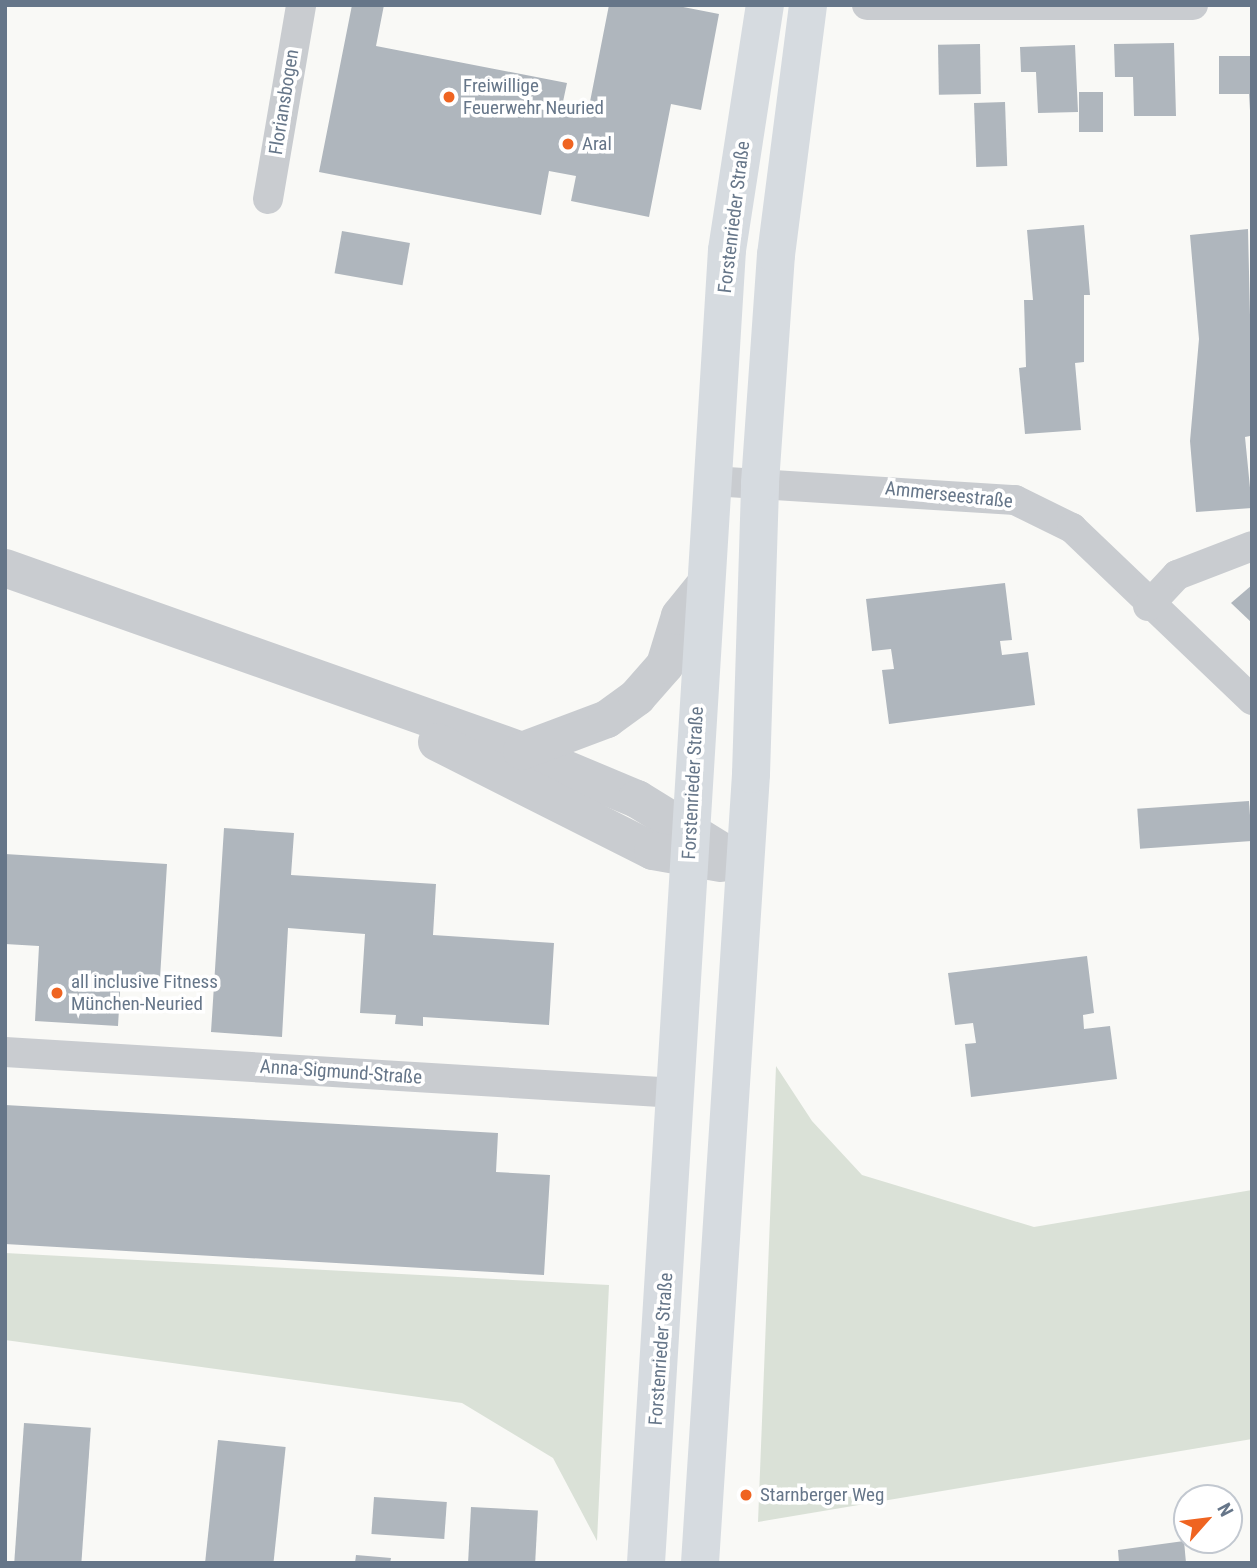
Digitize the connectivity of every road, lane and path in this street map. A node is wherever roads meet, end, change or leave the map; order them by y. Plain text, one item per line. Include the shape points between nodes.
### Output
1 (301, 5) edge
2 (765, 5) edge
3 (808, 5) edge
4 (867, 5) edge
5 (1193, 5) edge
6 (268, 199) dead end
7 (711, 481) junction
8 (760, 483) junction
9 (1252, 545) edge
10 (5, 568) edge
11 (702, 589) junction
12 (1148, 606) junction
13 (302, 671) junction
14 (1252, 701) edge
15 (522, 751) junction
16 (690, 844) junction
17 (744, 865) junction
18 (5, 1052) edge
19 (677, 1093) junction
20 (646, 1563) edge
21 (700, 1563) edge

1 - 6 street, Floriansbogen
2 - 7 main road, Forstenrieder Straße via 727,250
3 - 8 main road via 776,255
4 - 5 street
7 - 8 street, Ammerseestraße
7 - 11 main road, Forstenrieder Straße
8 - 12 street, Ammerseestraße via 1016,500 1072,527
8 - 17 main road
9 - 12 street via 1177,575
10 - 13 street
11 - 15 street via 680,616 665,665 637,697 607,719
11 - 16 main road, Forstenrieder Straße
12 - 14 street, Ammerseestraße
13 - 15 street
13 - 16 street via 617,834
15 - 16 street
16 - 17 street
16 - 19 main road, Forstenrieder Straße
17 - 21 main road
18 - 19 street, Anna-Sigmund-Straße
19 - 20 main road, Forstenrieder Straße

